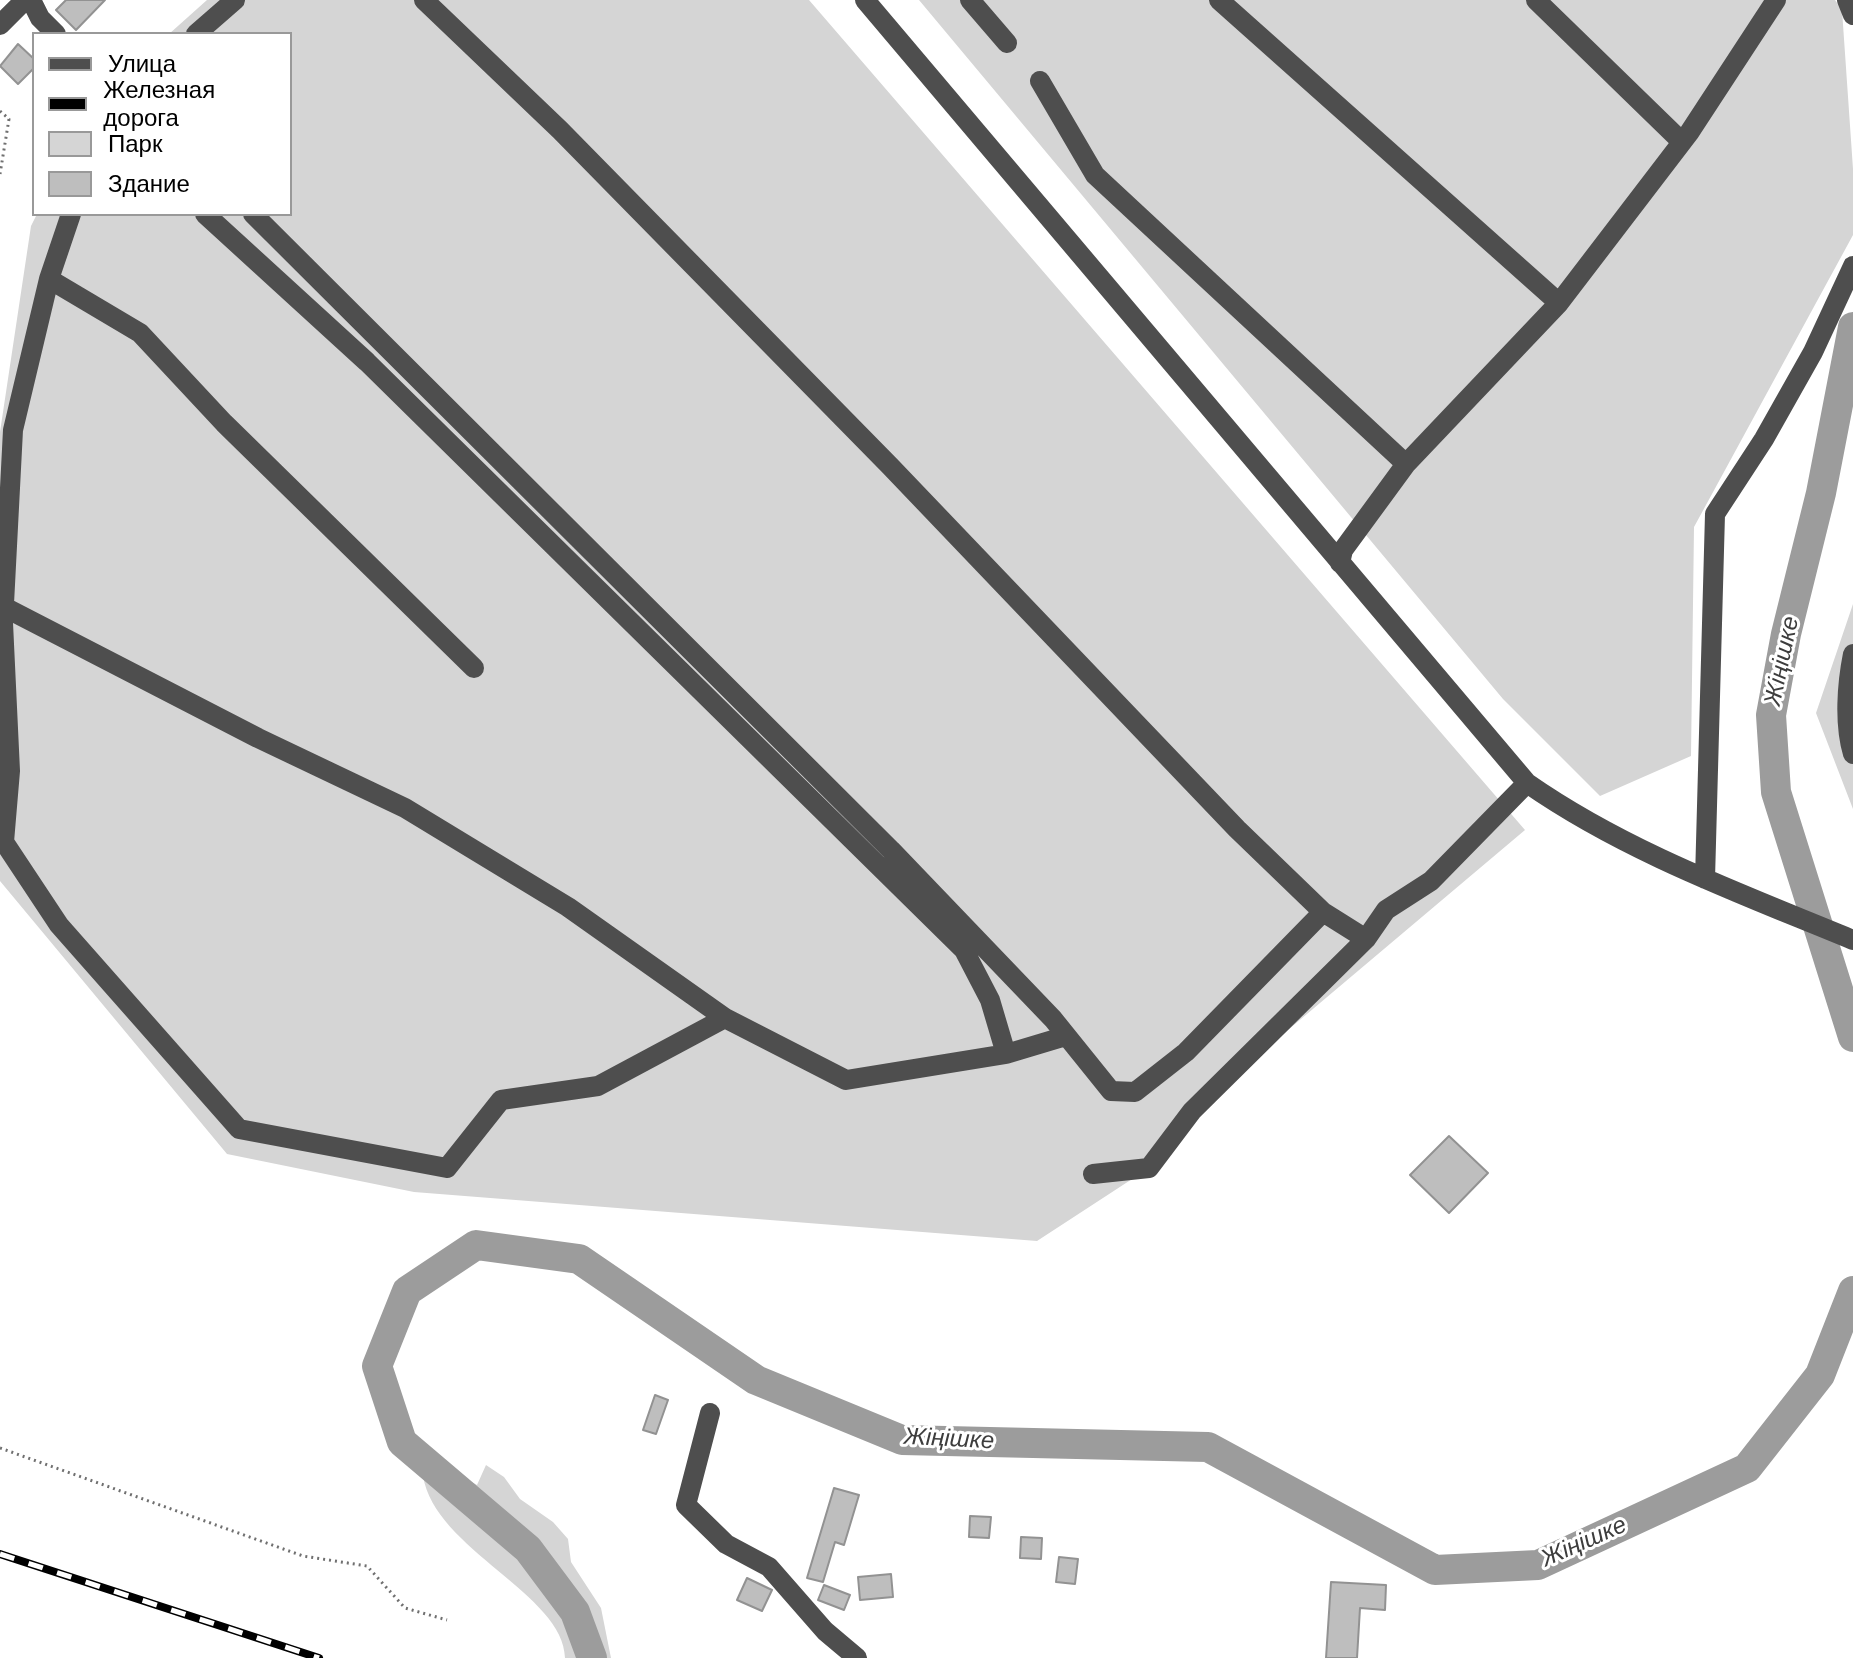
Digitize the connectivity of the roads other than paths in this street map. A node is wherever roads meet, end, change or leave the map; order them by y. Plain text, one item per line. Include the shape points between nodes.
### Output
1 (25, 0) edge
2 (31, 0) edge
3 (235, 0) edge
4 (424, 0) edge
5 (865, 0) edge
6 (970, 0) edge
7 (1219, 0) edge
8 (1536, 0) edge
9 (1776, 0) edge
10 (1847, 0) edge
11 (1853, 15) edge
12 (0, 25) edge
13 (54, 32) edge
14 (198, 32) edge
15 (1007, 43) dead end
16 (1040, 81) dead end
17 (1682, 142) junction
18 (70, 216) edge
19 (207, 216) edge
20 (255, 216) edge
21 (1853, 266) edge
22 (49, 279) junction
23 (1559, 303) junction
24 (1406, 464) junction
25 (1340, 563) junction
26 (4, 607) junction
27 (1853, 654) edge
28 (474, 668) dead end
29 (1853, 754) edge
30 (1527, 783) junction
31 (1712, 882) junction
32 (1323, 912) junction
33 (1366, 939) junction
34 (1853, 940) edge
35 (725, 1018) junction
36 (1066, 1036) junction
37 (1006, 1054) junction
38 (1093, 1174) dead end
39 (710, 1413) dead end
40 (857, 1658) edge

1 - 12 street
2 - 13 street
3 - 14 street
4 - 32 street via 560,130
5 - 25 street
6 - 15 street
7 - 23 street
8 - 17 street
9 - 17 street
10 - 11 street
16 - 24 street via 1095,175
17 - 23 street
18 - 22 street
19 - 37 street via 378,373 964,950 990,1000
20 - 36 street via 891,850
21 - 31 street via 1813,352 1715,514
22 - 26 street via 13,430
22 - 28 street via 140,333 224,423
23 - 24 street
24 - 25 street via 1343,550
25 - 30 street
26 - 35 street via 405,808 568,907
26 - 35 street via 10,771 4,842 59,925 239,1129 447,1168 501,1100 598,1086
27 - 29 street
30 - 31 street via 1614,835
30 - 33 street via 1431,881 1386,910
31 - 34 street
32 - 33 street
32 - 36 street via 1186,1052 1135,1092 1111,1091
33 - 38 street via 1192,1111 1149,1168
35 - 37 street via 846,1080
36 - 37 street
39 - 40 street via 686,1505 726,1544 769,1567 825,1631

